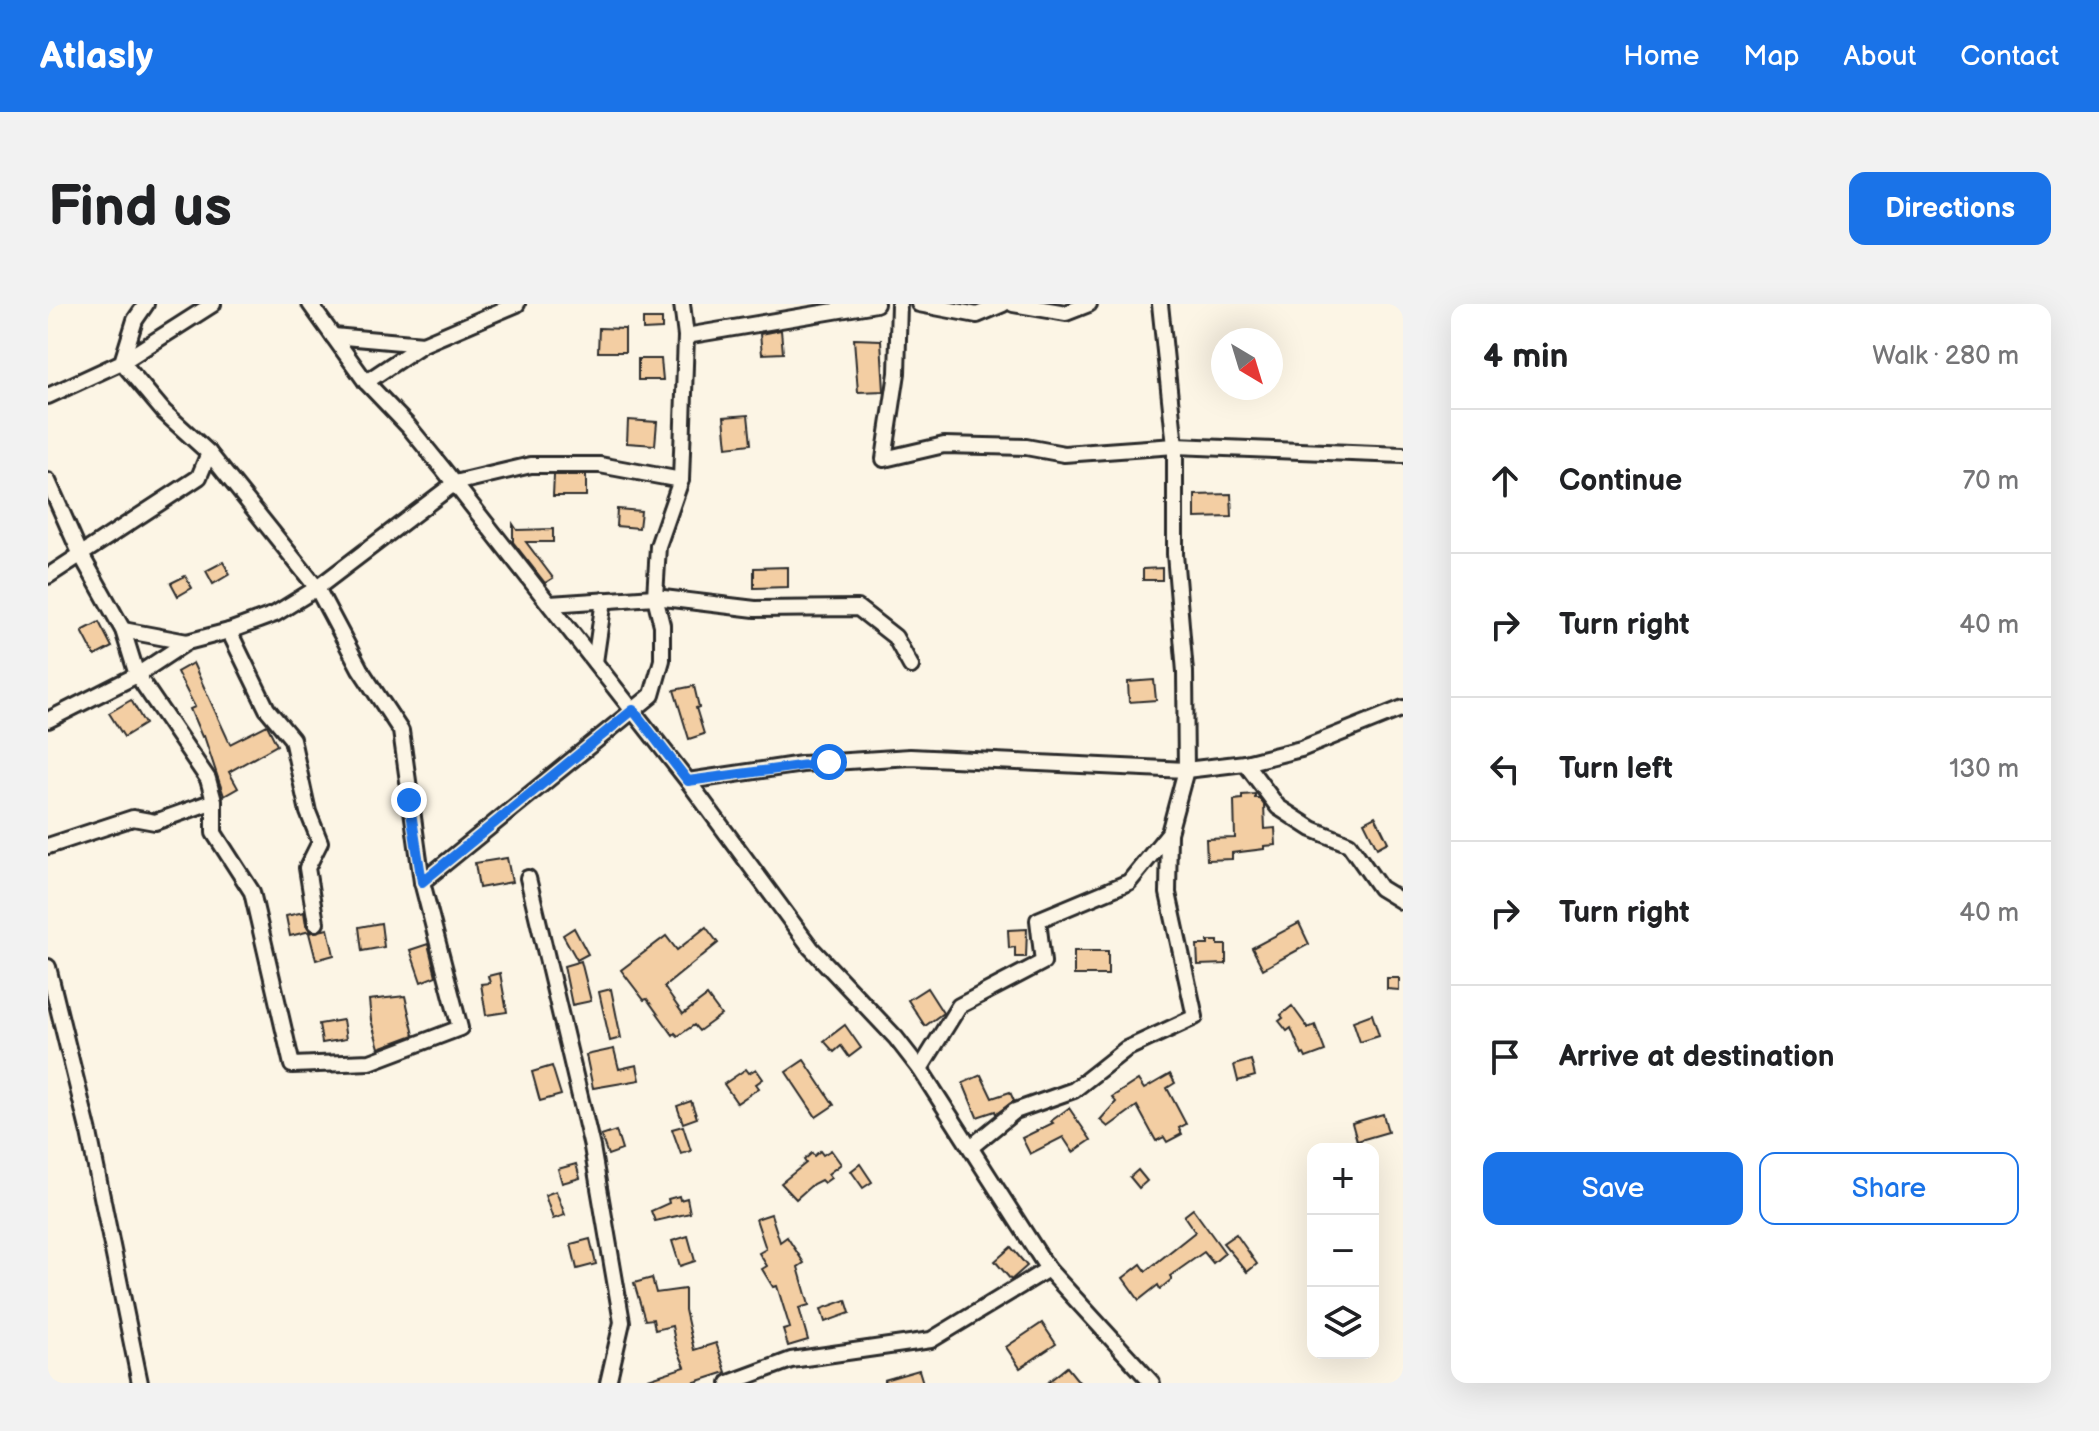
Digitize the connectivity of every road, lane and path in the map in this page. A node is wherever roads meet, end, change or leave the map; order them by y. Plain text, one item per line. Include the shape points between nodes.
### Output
1 (146, 304) edge
2 (213, 304) edge
3 (310, 304) edge
4 (517, 304) edge
5 (682, 304) edge
6 (876, 304) edge
7 (899, 304) edge
8 (919, 304) edge
9 (1003, 304) edge
10 (1013, 304) edge
11 (1089, 304) edge
12 (1160, 304) edge
13 (333, 336) junction
14 (686, 336) junction
15 (423, 344) junction
16 (122, 362) junction
17 (366, 382) junction
18 (48, 396) edge
19 (1175, 446) junction
20 (209, 453) junction
21 (1403, 455) edge
22 (681, 480) junction
23 (48, 481) edge
24 (455, 483) junction
25 (80, 553) junction
26 (48, 576) edge
27 (317, 588) junction
28 (655, 597) junction
29 (604, 600) junction
30 (550, 604) junction
31 (123, 630) junction
32 (229, 631) junction
33 (187, 642) junction
34 (595, 662) junction
35 (911, 666) dead end
36 (137, 675) junction
37 (1403, 708) edge
38 (633, 710) junction
39 (48, 720) edge
40 (1245, 763) junction
41 (1186, 770) junction
42 (688, 781) junction
43 (214, 801) junction
44 (1169, 833) junction
45 (48, 846) edge
46 (528, 878) dead end
47 (422, 882) junction
48 (1403, 902) edge
49 (316, 923) dead end
50 (48, 967) edge
51 (920, 1069) junction
52 (971, 1147) junction
53 (1048, 1269) junction
54 (140, 1383) edge
55 (608, 1383) edge
56 (729, 1383) edge
57 (1152, 1383) edge

1 - 16 street via 135,320
2 - 16 street
3 - 13 street
4 - 15 street
5 - 14 street
6 - 14 street
7 - 19 street via 897,373 884,459 944,445 1026,447 1064,454
8 - 9 street via 977,315
10 - 11 street via 1066,313
12 - 19 street
13 - 15 street
13 - 17 street
14 - 22 street
15 - 17 street
16 - 18 street
16 - 20 street via 164,412
17 - 24 street
19 - 21 street
19 - 41 street
20 - 25 street via 199,477
20 - 27 street
22 - 24 street via 600,465 531,465
22 - 28 street via 658,546
23 - 25 street
24 - 27 street
24 - 30 street
25 - 26 street
25 - 31 street
27 - 32 street via 275,614
27 - 47 street via 401,731
28 - 29 street
28 - 35 street via 755,609 858,608 895,637
28 - 38 street via 662,660 652,695
29 - 30 street
29 - 34 street
30 - 34 street
31 - 33 street
31 - 36 street
32 - 33 street
32 - 49 street via 267,709 292,739 320,842 307,868
33 - 36 street
34 - 38 street
36 - 39 street
36 - 43 street via 208,779
37 - 40 street via 1301,749
38 - 42 street
38 - 47 street
40 - 41 street
40 - 48 street via 1278,807 1349,844 1380,888
41 - 42 street via 910,757 802,764
41 - 44 street
42 - 51 street via 811,948
43 - 45 street via 155,822 133,818
43 - 47 street via 214,833 252,892 292,1065 370,1062 460,1028
44 - 51 street via 1129,882 1038,920 1043,962 959,1006
44 - 52 street via 1168,893 1195,1017 1126,1049 1074,1090 1015,1111
46 - 55 street via 592,1147 622,1322
50 - 54 street via 89,1133
51 - 52 street
52 - 53 street
53 - 56 street via 931,1340 791,1360
53 - 57 street

